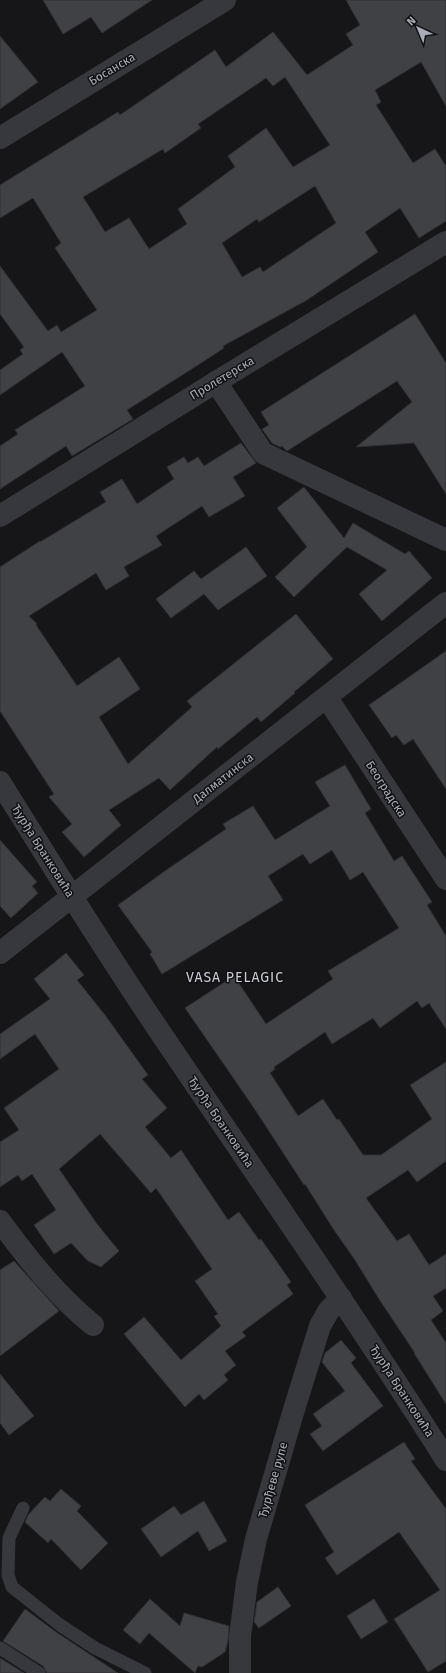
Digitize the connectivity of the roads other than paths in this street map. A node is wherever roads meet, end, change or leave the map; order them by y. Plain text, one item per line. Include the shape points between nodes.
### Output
1 (225, 0) edge
2 (0, 138) edge
3 (446, 242) edge
4 (216, 382) junction
5 (0, 516) edge
6 (446, 540) edge
7 (446, 603) edge
8 (327, 698) junction
9 (0, 782) edge
10 (446, 879) edge
11 (71, 896) junction
12 (0, 953) edge
13 (0, 1221) edge
14 (341, 1298) junction
15 (93, 1325) dead end
16 (446, 1460) edge
17 (23, 1508) dead end
18 (0, 1648) edge
19 (39, 1673) edge
20 (145, 1673) edge
21 (240, 1673) edge

1 - 2 street, Босанска
3 - 4 street, Пролетерска
4 - 5 street, Пролетерска
4 - 6 street via 263,453
7 - 8 street, Далматинска
8 - 10 street, Београдска
8 - 11 street, Далматинска
9 - 11 street, Ђурђа Бранковића
11 - 12 street, Далматинска
11 - 14 street, Ђурђа Бранковића
13 - 15 street via 26,1258 76,1311
14 - 16 street, Ђурђа Бранковића
14 - 21 street, Ђурђеве рупе via 320,1326 256,1539 240,1636
17 - 20 lane via 9,1538 8,1575 12,1587 60,1625 95,1648
18 - 19 lane

